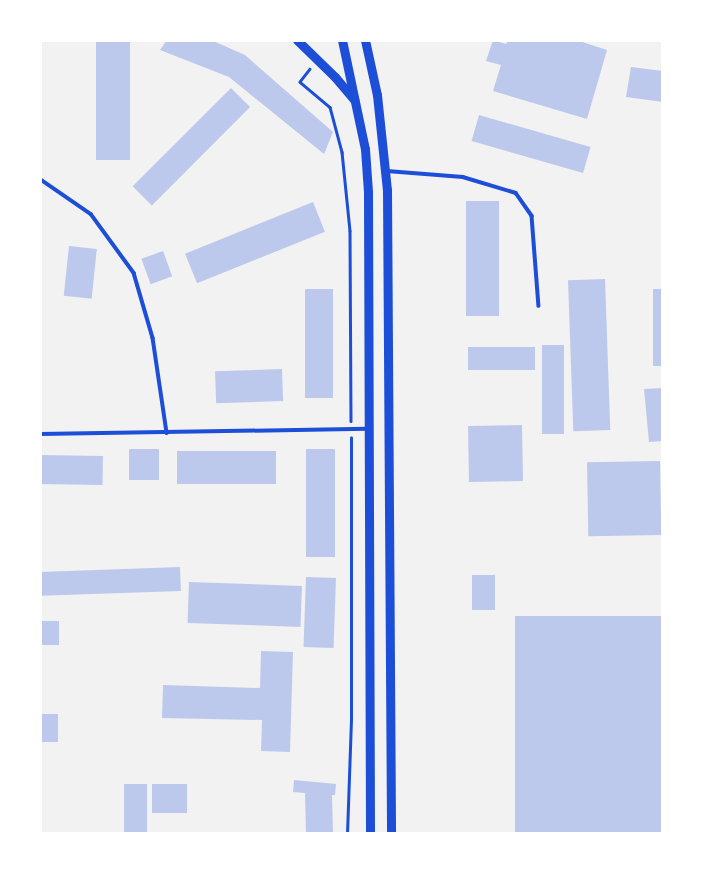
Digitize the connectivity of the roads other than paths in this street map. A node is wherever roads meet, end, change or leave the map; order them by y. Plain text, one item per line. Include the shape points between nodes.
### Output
1 (297, 40) edge
2 (342, 40) edge
3 (365, 40) edge
4 (355, 101) junction
5 (385, 171) junction
6 (40, 179) edge
7 (539, 306) dead end
8 (370, 429) junction
9 (40, 434) edge
10 (167, 434) junction
11 (370, 834) edge
12 (391, 834) edge

1 - 4 main road
2 - 4 main road
3 - 5 main road via 377,94
4 - 8 main road via 368,191
5 - 7 lane via 463,177 516,193 532,216
5 - 12 main road
6 - 10 lane via 92,214 134,273 153,338
8 - 10 lane
8 - 11 main road
9 - 10 lane

